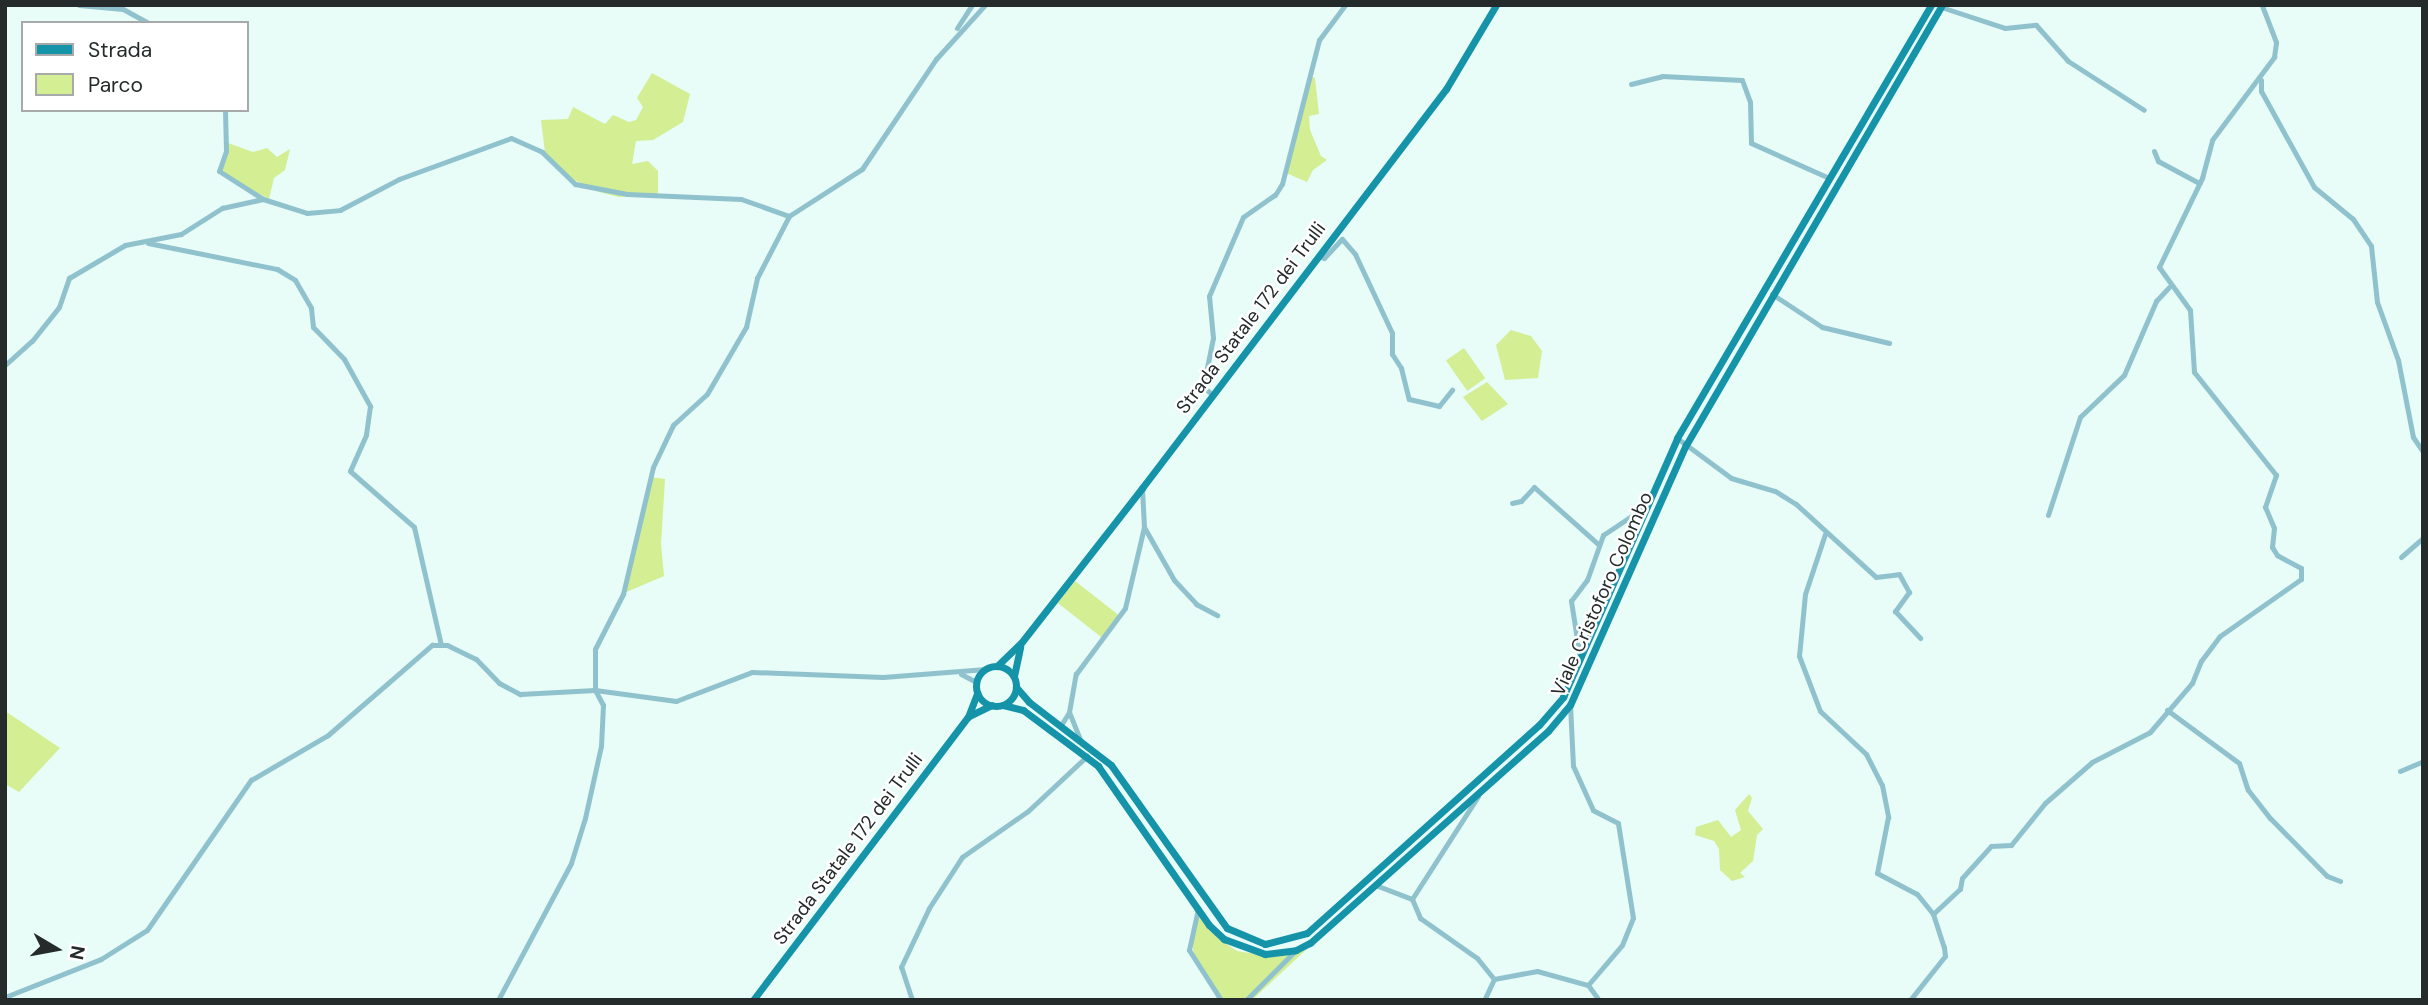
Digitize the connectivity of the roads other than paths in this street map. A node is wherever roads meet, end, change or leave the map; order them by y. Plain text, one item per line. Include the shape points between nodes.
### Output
1 (79, 5) edge
2 (972, 5) edge
3 (985, 5) edge
4 (1345, 5) edge
5 (1496, 5) edge
6 (2262, 5) edge
7 (1941, 6) edge
8 (1929, 7) edge
9 (144, 21) edge
10 (943, 51) junction
11 (2261, 80) junction
12 (1631, 84) dead end
13 (2144, 110) dead end
14 (225, 112) edge
15 (1851, 141) junction
16 (1859, 146) junction
17 (2154, 151) dead end
18 (1829, 178) junction
19 (2199, 183) junction
20 (263, 199) junction
21 (789, 216) junction
22 (148, 243) junction
23 (1319, 256) junction
24 (2169, 287) junction
25 (1772, 294) junction
26 (1889, 343) dead end
27 (5, 365) edge
28 (1452, 390) dead end
29 (1213, 395) junction
30 (1677, 438) junction
31 (1686, 445) junction
32 (2423, 453) edge
33 (1142, 488) junction
34 (1512, 503) dead end
35 (1648, 505) junction
36 (2048, 515) dead end
37 (1144, 527) junction
38 (1825, 534) junction
39 (2423, 538) edge
40 (1599, 545) junction
41 (2401, 557) dead end
42 (1217, 615) dead end
43 (1920, 638) dead end
44 (1021, 643) junction
45 (442, 645) junction
46 (1580, 661) junction
47 (997, 666) junction
48 (986, 668) junction
49 (958, 673) junction
50 (1014, 677) junction
51 (976, 682) junction
52 (1016, 687) junction
53 (595, 690) junction
54 (977, 692) junction
55 (1562, 699) junction
56 (992, 705) junction
57 (1003, 705) junction
58 (1570, 705) junction
59 (2167, 710) junction
60 (1069, 712) junction
61 (968, 717) junction
62 (1061, 725) junction
63 (1080, 738) junction
64 (1087, 756) junction
65 (2423, 761) edge
66 (2400, 772) dead end
67 (1479, 793) junction
68 (2340, 881) dead end
69 (1377, 886) junction
70 (1412, 899) junction
71 (1198, 909) junction
72 (1933, 914) junction
73 (1296, 950) junction
74 (1494, 979) junction
75 (1588, 985) junction
76 (5, 997) edge
77 (498, 1000) edge
78 (753, 1000) edge
79 (912, 1000) edge
80 (1221, 1000) edge
81 (1246, 1000) edge
82 (1484, 1000) edge
83 (1599, 1000) edge
84 (1910, 1000) edge

1 - 9 street via 123,9
2 - 10 street
3 - 10 street
4 - 29 street via 1319,40 1282,184 1275,195 1243,217 1209,296 1213,338 1203,387
5 - 23 main road, Strada Statale 172 dei Trulli via 1446,89
6 - 11 street via 2276,50
7 - 13 street via 2005,28 2036,24 2068,61
7 - 16 main road, Viale Cristoforo Colombo
8 - 15 main road, Viale Cristoforo Colombo
10 - 21 street via 862,169
11 - 19 street via 2212,140
11 - 32 street via 2261,91 2314,187 2353,219 2371,246 2377,302 2398,360 2413,437
12 - 18 street via 1662,76 1742,80 1749,102 1751,143
14 - 20 street via 226,151 219,171
15 - 16 street
15 - 18 main road, Viale Cristoforo Colombo
16 - 25 main road, Viale Cristoforo Colombo
17 - 19 street via 2158,161
18 - 30 main road, Viale Cristoforo Colombo
19 - 24 street via 2161,261
20 - 21 street via 327,215 399,179 511,138 542,152 575,184 627,194 741,199
20 - 22 street via 222,208 181,234
21 - 53 street via 757,278 746,327 707,394 674,425 653,467 623,594 595,649
22 - 27 street via 125,245 69,278 59,307
22 - 45 street via 277,268 295,281 311,308 313,327 344,359 370,406 366,435 349,471 414,527
23 - 28 street via 1324,258 1342,239 1355,254 1392,333 1392,354 1409,399 1439,406
23 - 29 main road, Strada Statale 172 dei Trulli
24 - 36 street via 2157,301 2124,375 2080,417
24 - 59 street via 2190,310 2194,372 2276,475 2265,508 2274,528 2272,547 2302,574 2220,636 2201,661 2192,683
25 - 26 street via 1819,326
25 - 31 main road, Viale Cristoforo Colombo
29 - 33 main road, Strada Statale 172 dei Trulli
30 - 31 street
30 - 35 main road, Viale Cristoforo Colombo
31 - 38 street via 1731,478 1796,504
31 - 58 main road, Viale Cristoforo Colombo
33 - 37 street
33 - 44 main road, Strada Statale 172 dei Trulli
34 - 40 street via 1521,501 1534,487
35 - 40 street via 1604,535
35 - 46 main road, Viale Cristoforo Colombo
37 - 42 street via 1174,580 1195,604
37 - 60 street via 1125,608 1076,674
38 - 43 street via 1879,578 1899,574 1909,592 1895,611
38 - 72 street via 1805,594 1800,663 1820,711 1866,754 1882,785 1888,817 1877,873 1917,894
39 - 41 street
40 - 46 street via 1587,580 1572,601
44 - 47 main road, Strada Statale 172 dei Trulli
44 - 50 main road, Strada Statale 172 dei Trulli
45 - 53 street via 476,659 499,683 520,694
45 - 76 street via 432,645 328,735 251,780 141,935 101,959
46 - 55 main road, Viale Cristoforo Colombo
47 - 48 main road
47 - 50 main road
48 - 49 street
48 - 51 main road
49 - 51 street
49 - 53 street via 883,677 752,672 676,701
50 - 52 main road
51 - 54 main road
52 - 57 main road
52 - 62 main road, Viale Cristoforo Colombo
53 - 77 street via 603,705 601,746 571,863
54 - 56 main road
54 - 61 main road, Strada Statale 172 dei Trulli
55 - 58 main road
55 - 63 main road, Viale Cristoforo Colombo via 1327,916 1307,933 1277,943 1250,941 1222,923 1128,787
56 - 57 main road
56 - 61 main road, Strada Statale 172 dei Trulli
57 - 64 main road, Viale Cristoforo Colombo via 1023,710
58 - 67 main road, Viale Cristoforo Colombo
58 - 75 street via 1573,766 1593,810 1618,823 1634,906 1622,945
59 - 68 street via 2239,763 2248,790 2270,818 2327,876
59 - 72 street via 2150,732 2092,762 2045,803 2011,845 1991,846 1962,878 1960,889
60 - 62 street
60 - 63 street
61 - 78 main road, Strada Statale 172 dei Trulli
62 - 63 main road, Viale Cristoforo Colombo
64 - 71 main road, Viale Cristoforo Colombo via 1109,778
64 - 79 street via 1028,811 962,857 929,908 901,967
65 - 66 street
67 - 69 main road, Viale Cristoforo Colombo
67 - 70 street
69 - 70 street
69 - 73 main road, Viale Cristoforo Colombo via 1325,933
70 - 74 street via 1420,918 1477,958
71 - 73 main road, Viale Cristoforo Colombo via 1216,932 1237,947 1265,954
71 - 80 street via 1189,950
72 - 84 street via 1945,956
73 - 81 street
74 - 75 street via 1537,971
74 - 82 street
75 - 83 street

